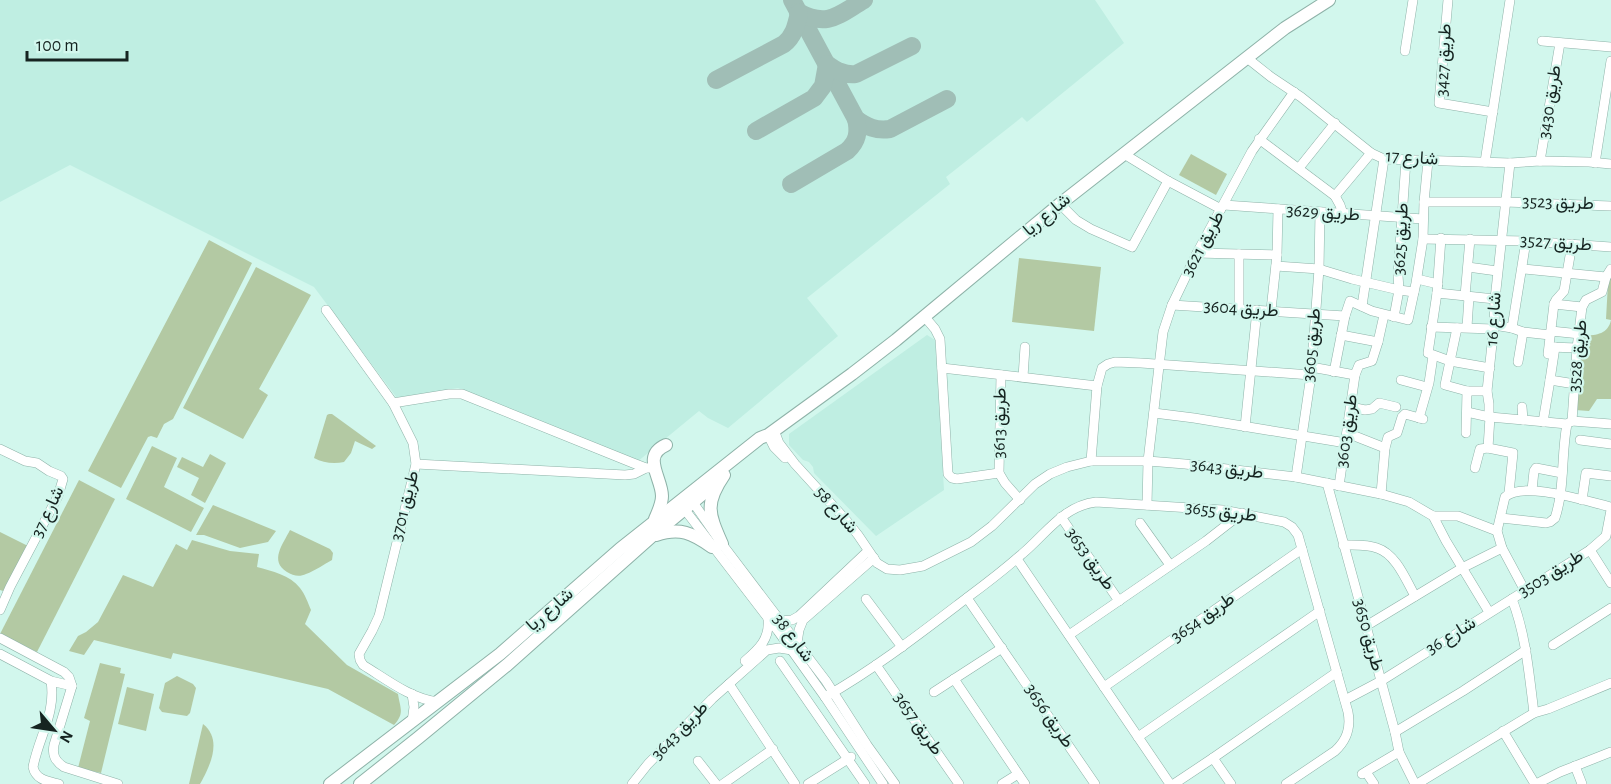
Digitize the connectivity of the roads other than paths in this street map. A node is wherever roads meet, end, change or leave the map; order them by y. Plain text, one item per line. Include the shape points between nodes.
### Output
1 (1329, 0) edge
2 (1413, 0) edge
3 (1448, 0) edge
4 (1510, 0) edge
5 (1542, 41) dead end
6 (1560, 43) junction
7 (1611, 47) edge
8 (1405, 51) dead end
9 (1247, 58) junction
10 (1611, 62) edge
11 (1294, 92) junction
12 (1493, 112) junction
13 (1335, 123) junction
14 (1259, 139) junction
15 (1371, 153) junction
16 (1124, 154) junction
17 (1384, 159) junction
18 (1406, 160) junction
19 (1428, 161) junction
20 (1540, 161) junction
21 (1485, 162) junction
22 (1510, 163) junction
23 (1594, 163) junction
24 (1611, 164) edge
25 (1299, 168) junction
26 (1168, 181) junction
27 (1335, 196) junction
28 (1505, 201) junction
29 (1424, 202) junction
30 (1060, 204) junction
31 (1611, 206) edge
32 (1222, 207) junction
33 (1278, 209) junction
34 (1320, 212) junction
35 (1343, 214) junction
36 (1376, 216) junction
37 (1402, 218) junction
38 (1423, 219) junction
39 (1441, 238) junction
40 (1423, 239) junction
41 (1470, 239) junction
42 (1501, 240) junction
43 (1526, 241) junction
44 (1572, 244) junction
45 (1611, 247) edge
46 (1197, 254) junction
47 (1239, 254) junction
48 (1277, 255) junction
49 (1276, 266) junction
50 (1468, 267) junction
51 (1319, 269) junction
52 (1523, 269) junction
53 (1497, 271) junction
54 (1566, 273) junction
55 (1609, 273) edge
56 (1417, 279) junction
57 (1366, 282) junction
58 (1437, 288) junction
59 (1399, 290) junction
60 (1414, 292) junction
61 (1467, 297) junction
62 (1495, 298) junction
63 (1554, 304) junction
64 (1172, 305) junction
65 (1362, 306) junction
66 (1582, 307) junction
67 (1239, 308) junction
68 (326, 310) dead end
69 (1257, 310) junction
70 (1271, 310) junction
71 (1314, 315) junction
72 (924, 316) junction
73 (1345, 316) junction
74 (1389, 316) junction
75 (1431, 327) junction
76 (1494, 327) junction
77 (1462, 328) junction
78 (1512, 328) junction
79 (1523, 332) junction
80 (1551, 333) junction
81 (1580, 334) junction
82 (1341, 335) junction
83 (1378, 342) junction
84 (1025, 347) dead end
85 (1577, 348) junction
86 (1551, 349) junction
87 (1433, 356) junction
88 (1450, 361) junction
89 (1518, 362) dead end
90 (1159, 364) junction
91 (942, 368) junction
92 (1490, 368) junction
93 (1251, 371) junction
94 (1311, 371) junction
95 (1334, 372) junction
96 (1001, 375) junction
97 (1355, 375) junction
98 (1023, 377) junction
99 (1401, 380) dead end
100 (1550, 380) junction
101 (1575, 384) junction
102 (1097, 386) junction
103 (1427, 387) junction
104 (1467, 391) junction
105 (1487, 391) junction
106 (393, 403) junction
107 (1351, 407) junction
108 (1396, 407) dead end
109 (1522, 407) dead end
110 (1467, 412) junction
111 (1154, 413) junction
112 (1490, 417) junction
113 (1523, 420) junction
114 (1543, 422) junction
115 (1569, 422) junction
116 (1611, 424) edge
117 (1245, 427) junction
118 (771, 432) junction
119 (1466, 433) dead end
120 (1302, 437) junction
121 (1347, 438) junction
122 (1580, 440) dead end
123 (1611, 444) edge
124 (666, 445) dead end
125 (1385, 448) junction
126 (1488, 448) junction
127 (0, 449) edge
128 (1091, 461) junction
129 (1148, 461) junction
130 (416, 464) junction
131 (650, 468) junction
132 (1475, 468) dead end
133 (999, 473) junction
134 (1562, 473) junction
135 (724, 476) junction
136 (1611, 476) edge
137 (1296, 477) junction
138 (1327, 483) junction
139 (1339, 486) junction
140 (1532, 490) junction
141 (1509, 493) junction
142 (1382, 494) junction
143 (1560, 495) junction
144 (1020, 500) junction
145 (1582, 500) junction
146 (686, 502) junction
147 (1147, 505) junction
148 (1611, 508) edge
149 (1242, 513) junction
150 (1433, 516) junction
151 (1061, 517) junction
152 (1501, 518) junction
153 (1140, 523) dead end
154 (651, 530) junction
155 (1497, 531) junction
156 (1608, 537) edge
157 (717, 545) junction
158 (1343, 545) junction
159 (1502, 548) junction
160 (1302, 549) junction
161 (1590, 550) junction
162 (871, 555) junction
163 (1017, 559) junction
164 (1170, 566) junction
165 (1462, 568) junction
166 (1611, 583) edge
167 (1524, 591) junction
168 (1415, 596) junction
169 (967, 598) junction
170 (1512, 598) junction
171 (866, 599) dead end
172 (1119, 601) junction
173 (1611, 608) edge
174 (0, 610) edge
175 (1320, 611) junction
176 (1489, 612) junction
177 (768, 619) junction
178 (780, 621) junction
179 (1366, 626) junction
180 (1069, 635) junction
181 (0, 638) edge
182 (1553, 645) dead end
183 (794, 647) junction
184 (902, 647) junction
185 (1002, 648) junction
186 (1526, 650) junction
187 (0, 654) edge
188 (780, 661) dead end
189 (876, 665) junction
190 (1337, 672) junction
191 (954, 679) junction
192 (51, 681) junction
193 (1381, 681) junction
194 (1611, 683) edge
195 (729, 684) junction
196 (72, 686) junction
197 (1104, 687) junction
198 (934, 692) dead end
199 (412, 694) junction
200 (830, 695) junction
201 (712, 699) junction
202 (1345, 700) junction
203 (438, 702) junction
204 (1534, 713) junction
205 (412, 722) junction
206 (1503, 731) junction
207 (1395, 732) junction
208 (1138, 737) junction
209 (773, 749) junction
210 (860, 750) junction
211 (1399, 752) junction
212 (1611, 752) edge
213 (1213, 758) junction
214 (848, 759) junction
215 (699, 761) dead end
216 (648, 764) junction
217 (1575, 766) junction
218 (1018, 774) junction
219 (59, 784) edge
220 (118, 784) edge
221 (330, 784) edge
222 (360, 784) edge
223 (625, 784) edge
224 (632, 784) edge
225 (716, 784) edge
226 (723, 784) edge
227 (795, 784) edge
228 (808, 784) edge
229 (865, 784) edge
230 (883, 784) edge
231 (895, 784) edge
232 (958, 784) edge
233 (1002, 784) edge
234 (1025, 784) edge
235 (1095, 784) edge
236 (1172, 784) edge
237 (1231, 784) edge
238 (1286, 784) edge
239 (1374, 784) edge
240 (1416, 784) edge
241 (1535, 784) edge
242 (1582, 784) edge

1 - 9 main road, شارع ريا
2 - 8 street
3 - 12 street, طريق 3427 via 1439,103
4 - 12 street
5 - 6 street, طريق 3430
6 - 7 street, طريق 3430
6 - 20 street, طريق 3430
9 - 11 street, شارع 17
9 - 16 main road, شارع ريا
10 - 23 street
11 - 13 street, شارع 17
11 - 14 street, طريق 3621
12 - 21 street
13 - 15 street, شارع 17
13 - 25 street
14 - 25 street
14 - 32 street, طريق 3621
15 - 17 street, شارع 17
15 - 27 street
16 - 26 street, طريق 3629
16 - 30 main road, شارع ريا
17 - 18 street, شارع 17
17 - 36 street
18 - 19 street, شارع 17
18 - 37 street, طريق 3625
19 - 21 street, شارع 17
19 - 29 street
20 - 22 street, شارع 17
20 - 23 street, شارع 17
21 - 22 street, شارع 17
22 - 28 street, شارع 16
23 - 24 street, شارع 17
25 - 27 street
26 - 30 street via 1132,247 1091,229
26 - 32 street, طريق 3629
27 - 35 street
28 - 29 street, طريق 3523
28 - 31 street, طريق 3523
28 - 42 street, شارع 16
29 - 38 street
30 - 72 main road, شارع ريا
32 - 33 street, طريق 3629
32 - 46 street, طريق 3621
33 - 34 street, طريق 3629
33 - 48 street
34 - 35 street, طريق 3629
34 - 51 street, طريق 3605
35 - 36 street, طريق 3629
36 - 37 street, طريق 3629
36 - 57 street
37 - 38 street, طريق 3629
37 - 59 street, طريق 3625
38 - 40 street
39 - 40 street
39 - 41 street
39 - 58 street
40 - 56 street
41 - 42 street
41 - 50 street
42 - 43 street, طريق 3527
42 - 53 street, شارع 16
43 - 44 street, طريق 3527
43 - 52 street
44 - 45 street, طريق 3527
44 - 54 street
46 - 47 street
46 - 64 street, طريق 3621
47 - 48 street
47 - 67 street
48 - 49 street
49 - 51 street
49 - 70 street
50 - 53 street
50 - 61 street
51 - 57 street
51 - 71 street, طريق 3605
52 - 54 street
52 - 78 street
53 - 62 street, شارع 16
54 - 55 street
54 - 63 street via 1564,291
55 - 66 street, طريق 3528 via 1602,292 1586,300
56 - 58 street
56 - 60 street
57 - 59 street
57 - 65 street
58 - 61 street
58 - 75 street
59 - 60 street
59 - 74 street, طريق 3625
60 - 74 street via 1408,320
61 - 62 street
61 - 77 street
62 - 76 street, شارع 16
63 - 66 street
63 - 80 street
64 - 67 street, طريق 3604
64 - 90 street, طريق 3621 via 1162,332
65 - 73 street, طريق 3603 via 1350,301
65 - 74 street
66 - 81 street, طريق 3528
67 - 69 street, طريق 3604
68 - 106 street, طريق 3701
69 - 70 street, طريق 3604
69 - 93 street
70 - 71 street, طريق 3604
71 - 73 street, طريق 3604
71 - 94 street, طريق 3605
72 - 91 street via 940,339
72 - 118 main road, شارع ريا
73 - 82 street, طريق 3603
74 - 83 street, طريق 3603
75 - 77 street
75 - 87 street via 1428,353
76 - 77 street
76 - 78 street
76 - 92 street, شارع 16
77 - 88 street
78 - 79 street
79 - 80 street
79 - 89 street
80 - 81 street
80 - 86 street
81 - 85 street, طريق 3528
82 - 83 street
82 - 95 street, طريق 3603
83 - 97 street, طريق 3603 via 1372,361 1359,365
84 - 98 street, طريق 3613
85 - 86 street
85 - 101 street, طريق 3528
86 - 100 street
87 - 88 street
87 - 103 street
88 - 92 street
88 - 104 street via 1445,385
90 - 93 street, طريق 3603
90 - 102 street via 1108,364 1102,368
90 - 111 street, طريق 3621
91 - 96 street, طريق 3613
91 - 133 street via 948,474 957,479
92 - 105 street, شارع 16
93 - 94 street, طريق 3603
93 - 117 street
94 - 95 street, طريق 3603
94 - 120 street, طريق 3605
95 - 97 street, طريق 3603
96 - 98 street, طريق 3613
96 - 133 street, طريق 3613
97 - 107 street, طريق 3603
98 - 102 street, طريق 3613
99 - 103 street
100 - 101 street
100 - 114 street
101 - 115 street, طريق 3528
102 - 128 street
103 - 125 street via 1421,419 1404,414 1397,433 1389,437
104 - 105 street
104 - 110 street
105 - 112 street, شارع 16
106 - 130 street, طريق 3701 via 413,443
106 - 131 street via 462,394
107 - 108 street via 1365,410 1379,403
107 - 121 street, طريق 3603
109 - 113 street
110 - 112 street
110 - 119 street
111 - 117 street
111 - 129 street, طريق 3621
112 - 113 street
112 - 126 street, شارع 16
113 - 114 street
114 - 115 street
115 - 116 street
115 - 134 street, طريق 3528
117 - 120 street
118 - 135 main road, شارع ريا
118 - 146 main road, شارع ريا
118 - 162 street, شارع 58 via 774,447 795,464 846,520
120 - 121 street
120 - 137 street, طريق 3605
121 - 125 street
121 - 139 street, طريق 3603
122 - 123 street
124 - 131 main road via 657,452
125 - 142 street
126 - 132 street, شارع 16 via 1480,449
126 - 141 street via 1513,453
127 - 174 street, شارع 37 via 37,463 63,479
128 - 129 street, طريق 3643
128 - 144 street, طريق 3643 via 1050,474
129 - 137 street, طريق 3643
129 - 147 street, طريق 3621
130 - 131 street via 625,475
130 - 199 street, طريق 3701 via 379,616 359,657 363,665
131 - 154 main road via 662,498
133 - 144 street, طريق 3613
134 - 140 street via 1536,468
134 - 143 street, طريق 3528
135 - 146 main road, شارع ريا
135 - 157 main road via 710,505
136 - 145 street via 1586,473
137 - 138 street, طريق 3643
138 - 139 street, طريق 3643
138 - 158 street, طريق 3650
139 - 142 street, طريق 3643
140 - 141 street
140 - 143 street
141 - 152 street
142 - 150 street, طريق 3643
143 - 145 street
143 - 152 street, طريق 3528 via 1557,516 1550,522
144 - 162 street, طريق 3643 via 971,542 923,566 900,570 882,567
145 - 148 street
146 - 154 main road, شارع ريا
146 - 157 street, شارع 38
147 - 149 street, طريق 3655
147 - 151 street, طريق 3655 via 1086,503
148 - 156 street, طريق 3503
149 - 160 street, طريق 3655 via 1284,522 1298,535
149 - 164 street, طريق 3653
150 - 155 street via 1466,517
150 - 165 street
151 - 163 street, طريق 3655
151 - 172 street, طريق 3653
152 - 155 street
153 - 164 street
154 - 157 main road via 682,531
154 - 203 main road, شارع ريا via 620,549 500,654
154 - 222 main road, شارع ريا via 507,665
155 - 159 street
156 - 161 street, طريق 3503
157 - 177 street, شارع 38
157 - 178 street, شارع 38
158 - 168 street via 1375,547 1388,553
158 - 179 street, طريق 3650
159 - 165 street
159 - 167 street
160 - 175 street, طريق 3655
160 - 197 street, طريق 3654
161 - 166 street, طريق 3503
161 - 167 street, طريق 3503
162 - 178 street via 799,616
162 - 183 street via 805,618
163 - 169 street, طريق 3655
163 - 180 street
164 - 172 street, طريق 3653
165 - 168 street
165 - 176 street
167 - 170 street, طريق 3503
168 - 179 street
169 - 184 street, طريق 3655
169 - 185 street, طريق 3656
170 - 176 street, شارع 36
170 - 186 street
171 - 184 street
172 - 180 street, طريق 3653
173 - 182 street
175 - 190 street, طريق 3655
175 - 208 street
176 - 193 street, شارع 36
177 - 183 street, شارع 38
177 - 201 street, طريق 3643 via 764,643
178 - 183 street, شارع 38
179 - 193 street, طريق 3650
180 - 197 street
181 - 196 street via 67,674
183 - 195 street, طريق 3643 via 767,650
183 - 200 street, شارع 38
184 - 189 street, طريق 3655
185 - 191 street
185 - 235 street, طريق 3656
186 - 204 street
186 - 207 street
187 - 192 street
188 - 214 street, شارع 38
189 - 200 street, طريق 3655
189 - 232 street, طريق 3657
190 - 202 street, طريق 3655
190 - 213 street
191 - 198 street
191 - 218 street
192 - 196 street
192 - 219 street via 50,714 33,767 39,778
193 - 202 street, شارع 36
193 - 207 street, طريق 3650
194 - 204 street
195 - 201 street, طريق 3643
195 - 209 street
196 - 220 street via 54,745 54,758 64,767
197 - 208 street
199 - 203 street, طريق 3701
199 - 205 street
200 - 210 street, شارع 38
200 - 231 street, شارع 38
201 - 216 street, طريق 3643
202 - 238 street, طريق 3655 via 1350,721 1346,738 1335,751
203 - 205 main road, شارع ريا
204 - 206 street
205 - 221 main road, شارع ريا
206 - 240 street
206 - 241 street
207 - 211 street, طريق 3650
208 - 236 street
209 - 226 street
209 - 227 street
210 - 214 street
210 - 230 street, شارع 38
211 - 239 street via 1364,773
211 - 240 street, طريق 3650
212 - 217 street
213 - 236 street
213 - 237 street
214 - 228 street
214 - 229 street, شارع 38
215 - 225 street
216 - 223 street, طريق 3643
216 - 224 street, طريق 3643
217 - 241 street
217 - 242 street
218 - 233 street
218 - 234 street

